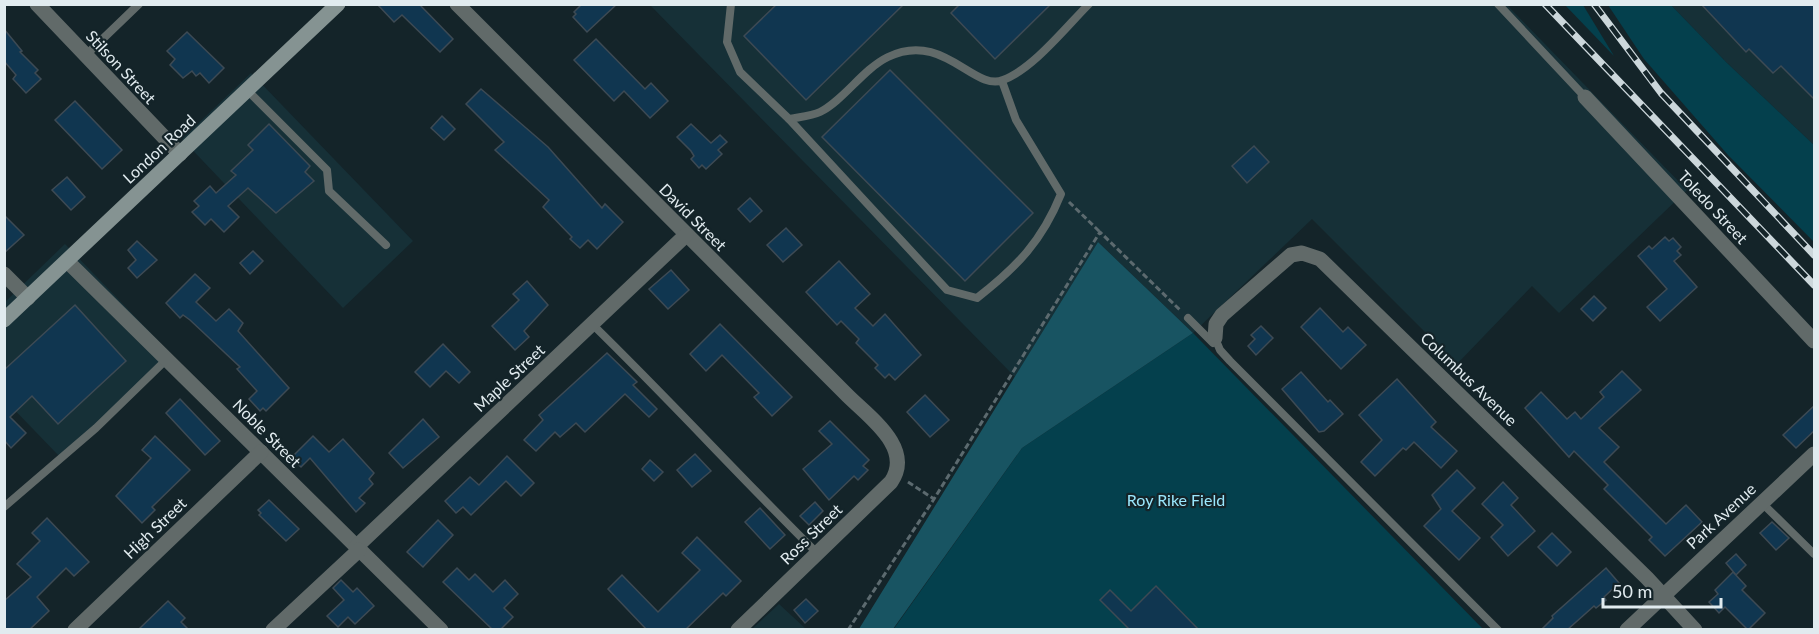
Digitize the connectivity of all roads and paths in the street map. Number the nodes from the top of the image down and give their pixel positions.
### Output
1 (37, 4) edge
2 (139, 4) edge
3 (456, 4) edge
4 (731, 4) edge
5 (1089, 4) edge
6 (1498, 4) edge
7 (329, 7) edge
8 (85, 56) junction
9 (1002, 81) junction
10 (247, 90) junction
11 (1585, 97) joint
12 (789, 119) junction
13 (180, 154) junction
14 (1061, 194) junction
15 (1100, 232) junction
16 (686, 235) junction
17 (386, 245) dead end
18 (67, 261) junction
19 (4, 274) edge
20 (28, 298) junction
21 (1188, 318) joint
22 (4, 320) edge
23 (592, 324) junction
24 (1815, 341) edge
25 (1218, 344) junction
26 (167, 359) junction
27 (261, 452) junction
28 (1815, 454) edge
29 (896, 474) junction
30 (934, 499) junction
31 (1762, 503) junction
32 (4, 507) edge
33 (358, 548) junction
34 (817, 554) junction
35 (1815, 554) edge
36 (1662, 596) junction
37 (75, 630) edge
38 (273, 630) edge
39 (441, 630) edge
40 (738, 630) edge
41 (848, 630) edge
42 (1498, 630) edge
43 (1627, 630) edge
44 (1695, 630) edge

1 - 8 street, Stilson Street
2 - 8 lane
3 - 16 street, David Street
4 - 12 lane
5 - 9 lane
6 - 11 lane
7 - 10 street, London Road
8 - 13 street, Stilson Street
9 - 12 lane
9 - 14 lane
10 - 13 street, London Road
10 - 17 lane
11 - 24 street, Toledo Street
12 - 14 lane
13 - 18 street, London Road
14 - 15 path
15 - 21 path
15 - 30 path
16 - 23 street, Maple Street
16 - 29 street, David Street
18 - 20 street, London Road
18 - 26 street, Noble Street
19 - 20 street
20 - 22 street, London Road
21 - 25 lane
23 - 33 street, Maple Street
23 - 34 lane
25 - 36 street, Columbus Avenue
25 - 42 lane
26 - 27 street, Noble Street
26 - 32 lane
27 - 33 street, Noble Street
27 - 37 street, High Street
28 - 31 street, Park Avenue
29 - 30 path
29 - 34 street, Ross Street
30 - 41 path
31 - 35 lane
31 - 36 street, Park Avenue
33 - 38 street, Maple Street
33 - 39 street, Noble Street
34 - 40 street, Ross Street
36 - 43 street, Park Avenue
36 - 44 street, Columbus Avenue

